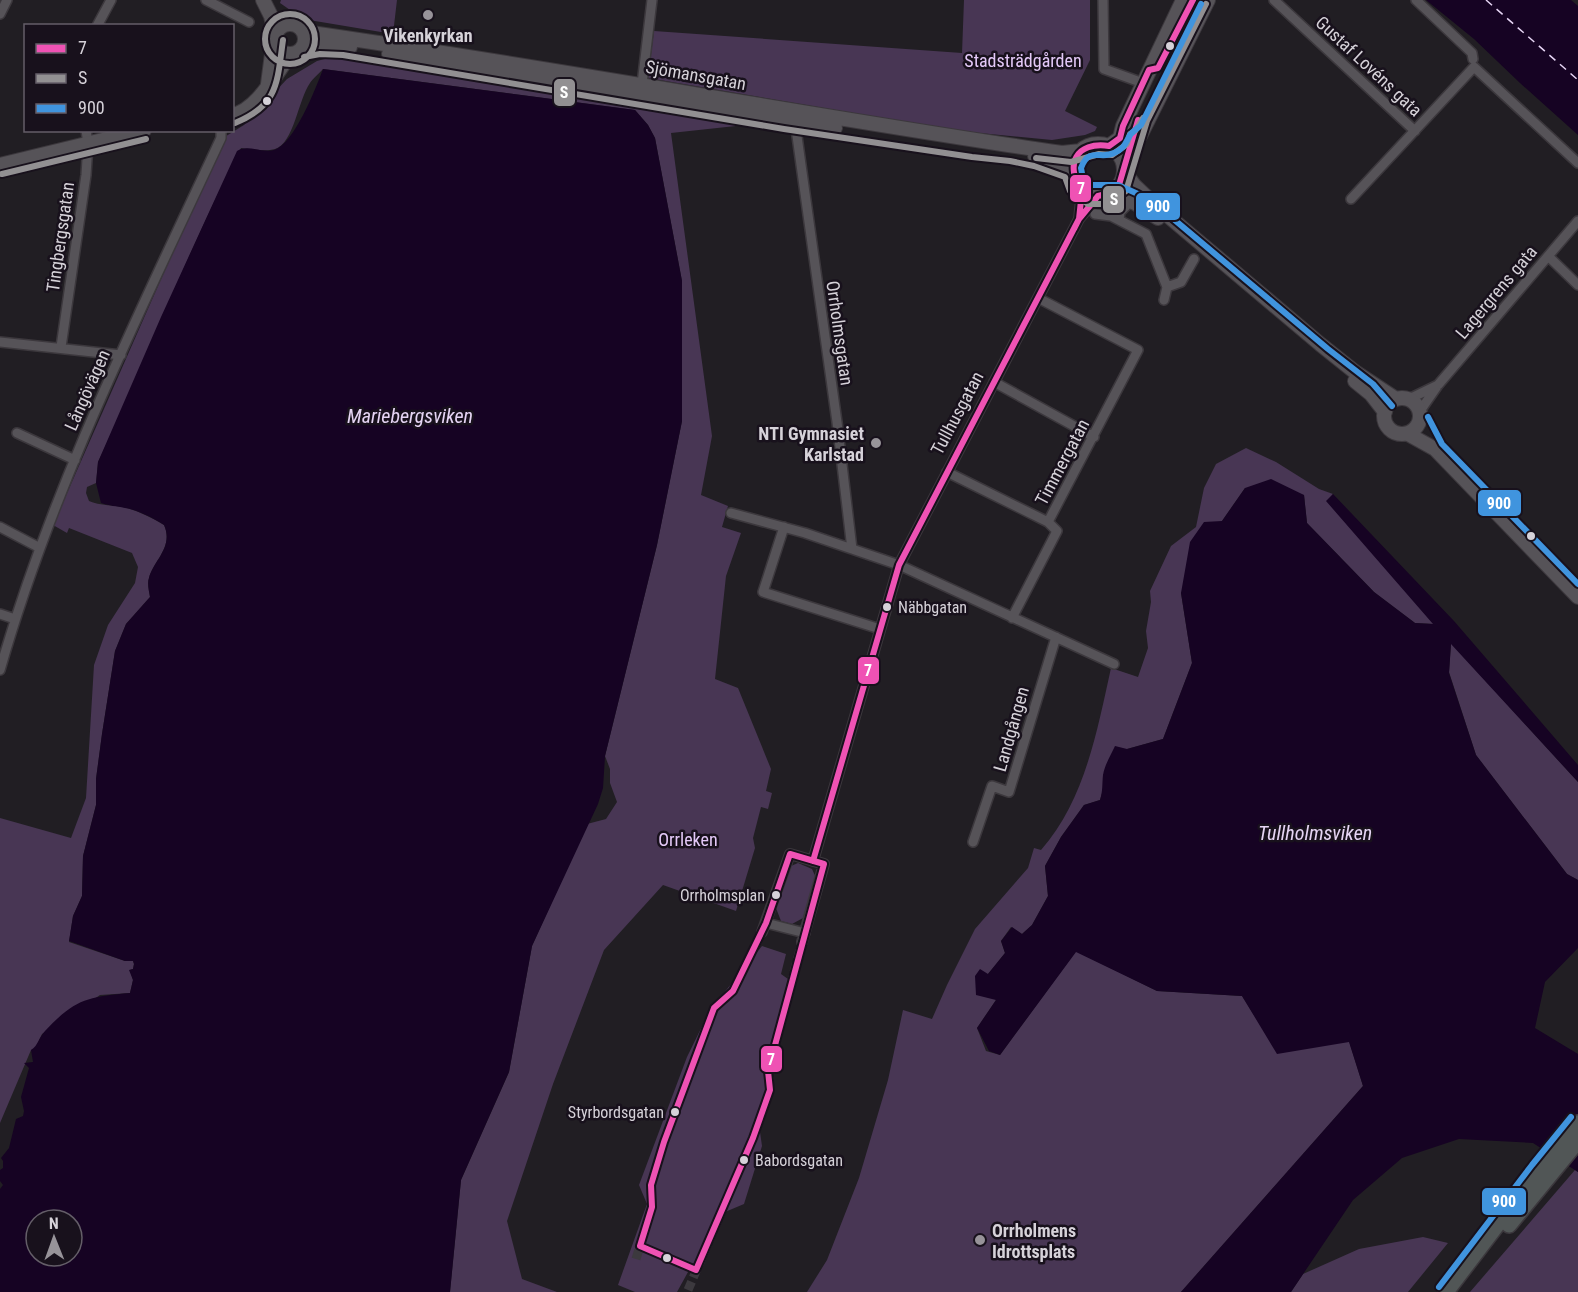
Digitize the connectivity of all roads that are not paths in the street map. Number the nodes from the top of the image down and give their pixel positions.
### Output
1 (7, 0) edge
2 (111, 0) edge
3 (206, 0) edge
4 (265, 0) edge
5 (652, 0) edge
6 (1103, 0) edge
7 (1183, 0) edge
8 (1208, 0) edge
9 (1274, 0) edge
10 (1416, 0) edge
11 (0, 14) edge
12 (249, 22) dead end
13 (98, 24) edge
14 (291, 24) junction
15 (304, 32) junction
16 (275, 36) junction
17 (296, 51) junction
18 (1473, 63) junction
19 (1143, 83) junction
20 (642, 84) junction
21 (267, 86) junction
22 (234, 114) edge
23 (797, 122) junction
24 (1123, 126) junction
25 (1414, 131) junction
26 (128, 132) edge
27 (221, 132) edge
28 (87, 137) edge
29 (1109, 147) junction
30 (1087, 148) junction
31 (1578, 163) edge
32 (0, 165) edge
33 (1123, 172) junction
34 (1073, 174) junction
35 (1082, 191) junction
36 (1104, 195) junction
37 (1351, 199) dead end
38 (1126, 206) dead end
39 (1095, 214) dead end
40 (1079, 219) junction
41 (1119, 220) junction
42 (1578, 221) edge
43 (1548, 256) junction
44 (1194, 259) dead end
45 (1578, 285) edge
46 (1167, 287) junction
47 (1038, 298) junction
48 (1164, 300) dead end
49 (0, 342) edge
50 (60, 347) junction
51 (121, 355) junction
52 (994, 382) junction
53 (1438, 385) junction
54 (1402, 399) junction
55 (1385, 412) junction
56 (1420, 416) junction
57 (17, 433) dead end
58 (1408, 434) junction
59 (1094, 437) junction
60 (1435, 448) junction
61 (75, 460) junction
62 (947, 472) junction
63 (731, 513) dead end
64 (1048, 522) junction
65 (0, 527) edge
66 (784, 527) junction
67 (40, 548) junction
68 (852, 549) junction
69 (899, 565) junction
70 (1578, 597) edge
71 (0, 614) edge
72 (1012, 618) junction
73 (15, 619) junction
74 (880, 629) junction
75 (1056, 637) junction
76 (1114, 664) dead end
77 (0, 670) edge
78 (973, 842) dead end
79 (813, 861) junction
80 (1578, 1123) edge
81 (1578, 1142) edge
82 (1544, 1174) junction
83 (1446, 1292) edge
84 (1454, 1292) edge

1 - 11 street
2 - 13 street
3 - 12 street
4 - 14 street
4 - 16 street
5 - 20 street
6 - 19 street
7 - 19 street
8 - 33 street
9 - 25 street, Gustaf Lovéns gata
10 - 18 street
14 - 15 street
14 - 16 street
15 - 17 street
15 - 20 street, Sjömansgatan
16 - 17 street
16 - 21 street
17 - 21 street
17 - 23 street, Sjömansgatan
18 - 25 street
18 - 31 street
19 - 24 street
20 - 30 street, Sjömansgatan
21 - 22 street
23 - 34 street, Sjömansgatan
23 - 68 street, Orrholmsgatan
24 - 29 street
24 - 30 street
25 - 37 street
26 - 28 street
27 - 51 street, Långövägen
28 - 32 street
28 - 50 street, Tingbergsgatan
29 - 30 street
29 - 33 street
30 - 34 street
33 - 36 street
33 - 54 street
34 - 35 street
35 - 36 street
35 - 40 street, Tullhusgatan
36 - 40 street, Tullhusgatan
36 - 55 street
38 - 41 street
39 - 41 street
40 - 47 street, Tullhusgatan
41 - 46 street
42 - 43 street, Lagergrens gata
43 - 45 street
43 - 53 street, Lagergrens gata
44 - 46 street
46 - 48 street
47 - 52 street, Tullhusgatan
47 - 59 street, Timmergatan
49 - 50 street
50 - 51 street
51 - 61 street, Långövägen
52 - 59 street
52 - 62 street, Tullhusgatan
53 - 54 street, Lagergrens gata
53 - 56 street, Lagergrens gata
54 - 55 street
54 - 56 street
55 - 58 street
56 - 58 street
56 - 60 street
57 - 61 street
58 - 60 street
59 - 64 street, Timmergatan
60 - 70 street
61 - 67 street, Långövägen
62 - 64 street
62 - 69 street, Tullhusgatan
63 - 66 street
64 - 72 street, Timmergatan
65 - 67 street
66 - 68 street
66 - 74 street
67 - 73 street, Långövägen
68 - 69 street
69 - 72 street
69 - 74 street, Tullhusgatan
71 - 73 street
72 - 75 street
73 - 77 street, Långövägen
74 - 79 street, Tullhusgatan
75 - 76 street
75 - 78 street, Landgången
79 - 79 street
80 - 82 main road
81 - 82 main road
82 - 83 main road
82 - 84 main road

